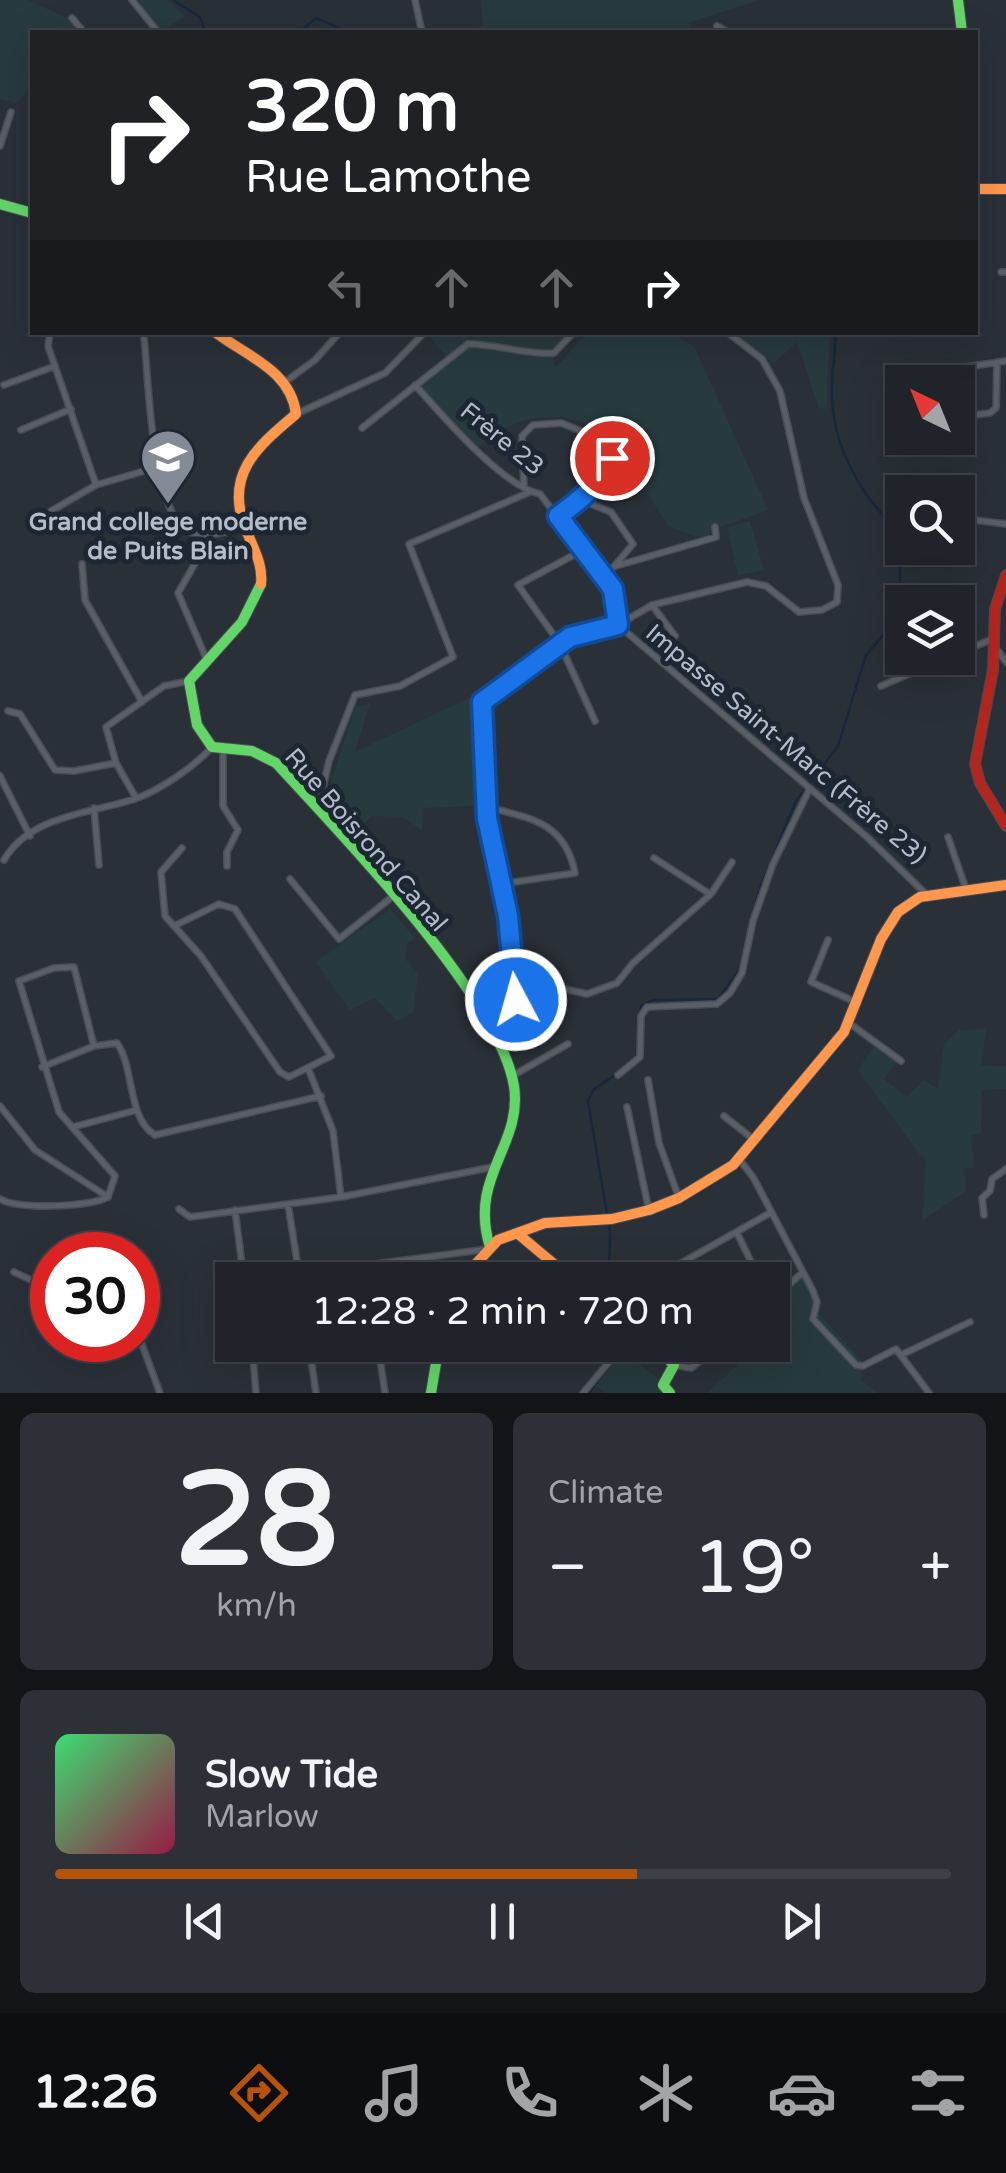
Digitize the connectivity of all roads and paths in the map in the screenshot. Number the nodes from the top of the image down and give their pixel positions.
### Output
1 (132, 0) edge
2 (415, 0) edge
3 (958, 0) edge
4 (72, 18) dead end
5 (717, 26) dead end
6 (421, 28) dead end
7 (84, 30) edge
8 (156, 30) edge
9 (724, 30) edge
10 (962, 30) edge
11 (12, 112) dead end
12 (0, 146) edge
13 (0, 204) edge
14 (30, 213) edge
15 (50, 335) edge
16 (219, 335) edge
17 (337, 335) edge
18 (422, 335) edge
19 (571, 335) edge
20 (732, 335) edge
21 (144, 338) dead end
22 (1006, 361) edge
23 (997, 362) junction
24 (975, 365) edge
25 (55, 366) junction
26 (285, 382) junction
27 (4, 385) dead end
28 (415, 386) junction
29 (71, 409) junction
30 (296, 414) junction
31 (975, 415) edge
32 (362, 428) dead end
33 (21, 430) dead end
34 (158, 467) junction
35 (96, 485) junction
36 (527, 489) junction
37 (581, 500) junction
38 (51, 511) dead end
39 (558, 516) junction
40 (975, 520) edge
41 (1006, 524) edge
42 (244, 526) junction
43 (715, 527) dead end
44 (206, 536) junction
45 (584, 550) junction
46 (82, 564) dead end
47 (616, 566) junction
48 (1006, 575) edge
49 (605, 578) junction
50 (1002, 596) edge
51 (652, 606) junction
52 (618, 625) junction
53 (675, 636) dead end
54 (993, 642) junction
55 (560, 644) junction
56 (975, 648) edge
57 (206, 658) junction
58 (1006, 662) edge
59 (907, 675) edge
60 (189, 681) junction
61 (881, 686) dead end
62 (142, 702) junction
63 (8, 711) dead end
64 (595, 721) dead end
65 (217, 748) junction
66 (116, 763) junction
67 (0, 776) edge
68 (809, 790) junction
69 (136, 798) junction
70 (487, 807) junction
71 (94, 808) junction
72 (318, 809) junction
73 (1006, 826) edge
74 (30, 836) junction
75 (948, 837) dead end
76 (182, 848) dead end
77 (654, 858) dead end
78 (4, 860) dead end
79 (732, 862) dead end
80 (99, 865) dead end
81 (227, 866) dead end
82 (290, 879) dead end
83 (500, 884) junction
84 (1006, 886) edge
85 (966, 889) junction
86 (711, 894) junction
87 (927, 895) junction
88 (392, 898) junction
89 (174, 926) junction
90 (828, 940) dead end
91 (516, 1000) junction
92 (858, 1002) junction
93 (849, 1023) junction
94 (568, 1044) dead end
95 (94, 1046) junction
96 (507, 1046) junction
97 (901, 1061) dead end
98 (42, 1066) junction
99 (308, 1068) junction
100 (618, 1075) dead end
101 (512, 1076) junction
102 (648, 1080) dead end
103 (321, 1096) junction
104 (0, 1106) edge
105 (626, 1107) dead end
106 (138, 1110) junction
107 (724, 1116) dead end
108 (72, 1127) junction
109 (754, 1140) junction
110 (739, 1159) junction
111 (496, 1166) junction
112 (1006, 1169) edge
113 (341, 1197) junction
114 (108, 1198) junction
115 (679, 1198) junction
116 (0, 1199) edge
117 (288, 1204) junction
118 (179, 1209) dead end
119 (235, 1210) junction
120 (649, 1210) junction
121 (772, 1212) junction
122 (984, 1215) dead end
123 (736, 1232) junction
124 (516, 1233) junction
125 (489, 1248) junction
126 (242, 1262) edge
127 (298, 1262) edge
128 (394, 1262) edge
129 (477, 1262) edge
130 (551, 1262) edge
131 (683, 1262) edge
132 (750, 1262) edge
133 (14, 1272) dead end
134 (803, 1272) junction
135 (30, 1280) edge
136 (790, 1284) edge
137 (970, 1322) dead end
138 (901, 1355) junction
139 (148, 1362) edge
140 (254, 1362) edge
141 (311, 1362) edge
142 (380, 1362) edge
143 (437, 1362) edge
144 (609, 1362) edge
145 (671, 1362) edge
146 (699, 1362) edge
147 (674, 1365) junction
148 (160, 1393) edge
149 (256, 1393) edge
150 (316, 1393) edge
151 (384, 1393) edge
152 (432, 1393) edge
153 (583, 1393) edge
154 (670, 1393) edge
155 (929, 1393) edge

1 - 8 street
2 - 6 street
3 - 10 street
4 - 7 street
5 - 9 street
11 - 12 street
13 - 14 street
15 - 25 street
16 - 26 street
17 - 26 street
18 - 30 street
19 - 28 street
20 - 51 street
21 - 34 street
22 - 23 street
23 - 24 street
23 - 31 street
25 - 27 street
25 - 29 street
26 - 30 street
28 - 32 street
28 - 36 street, Frère 23
29 - 33 street
29 - 35 street
30 - 42 street
34 - 35 street
34 - 44 street
35 - 38 street
36 - 37 street
36 - 39 street, Frère 23
36 - 72 street
37 - 39 street
37 - 47 street
39 - 45 street, Frère 23
40 - 41 street
42 - 44 street
42 - 57 street
43 - 47 street
44 - 57 street
45 - 49 street, Frère 23
45 - 55 street
46 - 62 street
47 - 49 street
48 - 50 street
49 - 52 street, Frère 23
50 - 54 street
51 - 52 street
51 - 53 street
52 - 55 street
52 - 68 street, Impasse Saint-Marc (Frère 23)
54 - 56 street
54 - 58 street
54 - 73 street
55 - 64 street
55 - 70 street
57 - 60 street
59 - 61 street
60 - 62 street
60 - 65 street
62 - 66 street
63 - 66 street
65 - 69 street
65 - 72 street, Rue Boisrond Canal
65 - 81 street
66 - 69 street
67 - 74 street
68 - 87 street, Impasse Saint-Marc (Frère 23)
68 - 100 street
69 - 71 street
70 - 83 street
70 - 83 street
71 - 74 street
71 - 80 street
72 - 88 street, Rue Boisrond Canal
74 - 78 street
75 - 85 street
76 - 89 street
77 - 86 street
79 - 86 street
82 - 88 street
83 - 91 street
84 - 85 street
85 - 87 street
86 - 91 street
87 - 92 street
88 - 96 street, Rue Boisrond Canal
89 - 99 street
89 - 99 street
90 - 92 street
91 - 96 street
92 - 93 street
93 - 97 street
93 - 109 street
94 - 101 street
95 - 98 street
95 - 98 street
95 - 106 street
96 - 101 street, Rue Boisrond Canal
98 - 108 street
99 - 103 street
101 - 111 street, Rue Boisrond Canal
102 - 115 street
103 - 106 street
103 - 113 street
104 - 114 street
105 - 120 street
106 - 108 street
107 - 109 street
108 - 114 street
109 - 110 street
110 - 115 street
110 - 121 street
111 - 113 street
111 - 125 street, Rue Boisrond Canal
112 - 122 street
113 - 117 street
114 - 116 street
115 - 120 street
117 - 119 street
117 - 127 street
118 - 119 street
119 - 126 street
120 - 124 street
121 - 123 street
121 - 134 street
123 - 131 street
123 - 132 street
124 - 125 street
124 - 130 street
125 - 128 street
125 - 129 street
133 - 135 street
134 - 136 street
134 - 138 street
137 - 138 street
138 - 155 street
139 - 148 street
140 - 149 street
141 - 150 street
142 - 151 street
143 - 152 street
144 - 153 street
145 - 147 street
146 - 147 street
147 - 154 street

